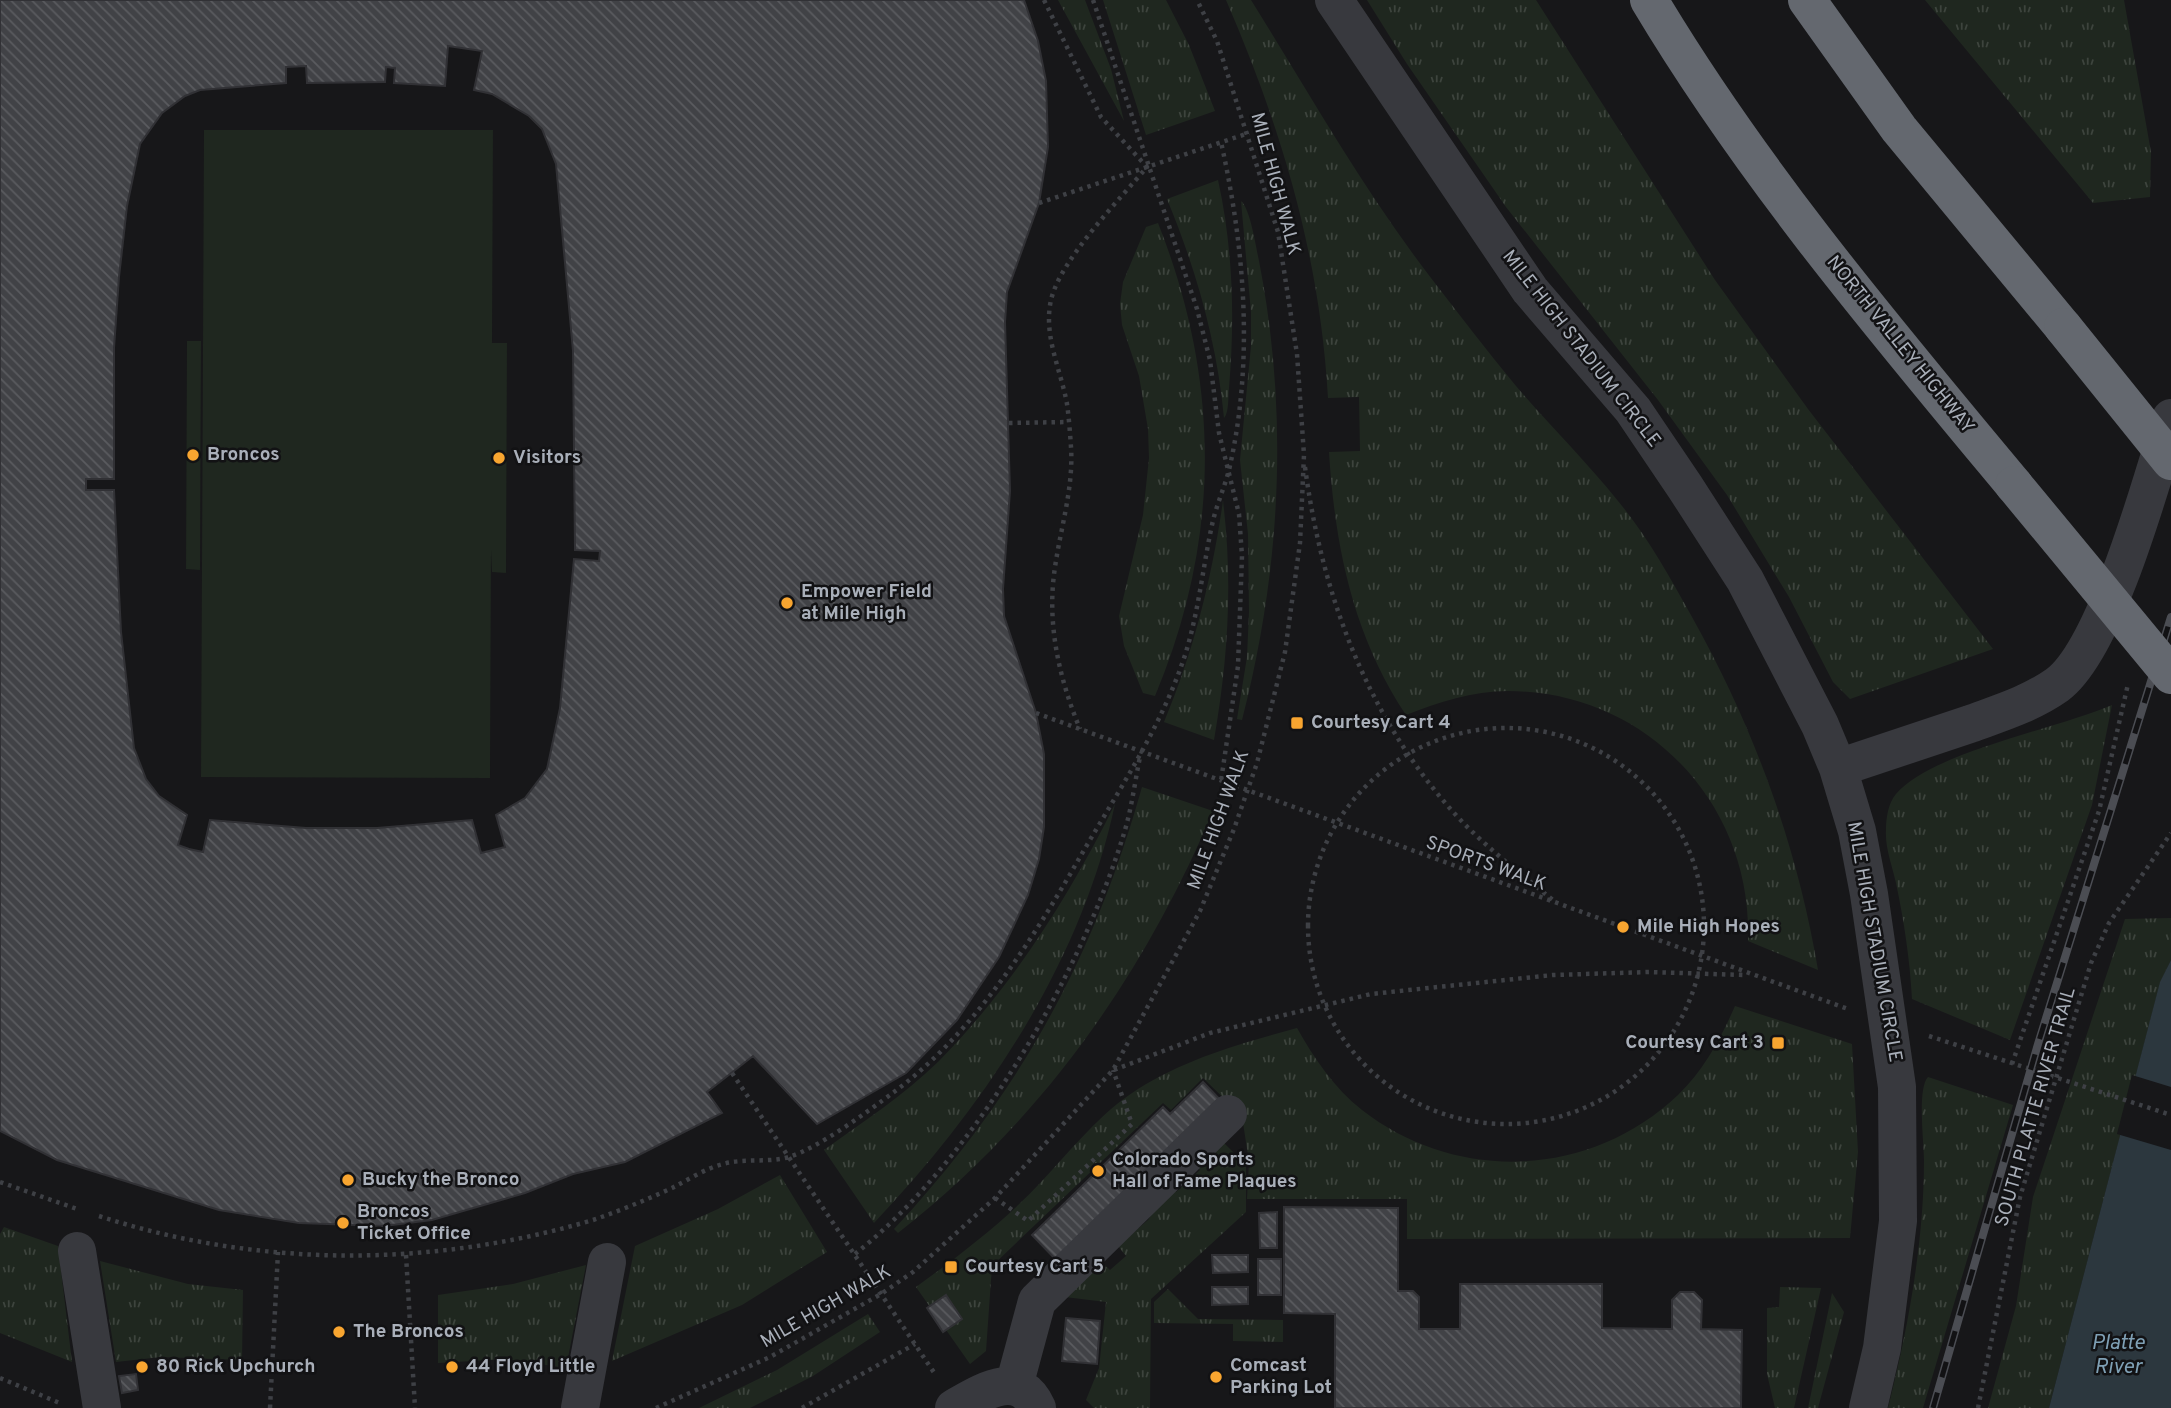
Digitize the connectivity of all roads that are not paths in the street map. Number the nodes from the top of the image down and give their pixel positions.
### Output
1 (1334, 0) edge
2 (1628, 0) edge
3 (1649, 0) edge
4 (1807, 0) edge
5 (1730, 124) junction
6 (2171, 418) edge
7 (2171, 461) edge
8 (2171, 675) edge
9 (1838, 768) junction
10 (1228, 1114) dead end
11 (77, 1251) dead end
12 (607, 1262) dead end
13 (1025, 1397) edge
14 (86, 1407) edge
15 (956, 1407) edge
16 (580, 1408) edge
17 (1868, 1408) edge

1 - 9 street, MILE HIGH STADIUM CIRCLE
2 - 5 highway
3 - 5 highway, NORTH VALLEY HIGHWAY
4 - 7 highway, bridge
5 - 8 highway, NORTH VALLEY HIGHWAY, bridge
6 - 9 street
9 - 17 street, MILE HIGH STADIUM CIRCLE
10 - 13 street
11 - 14 street
12 - 16 street
13 - 15 street

